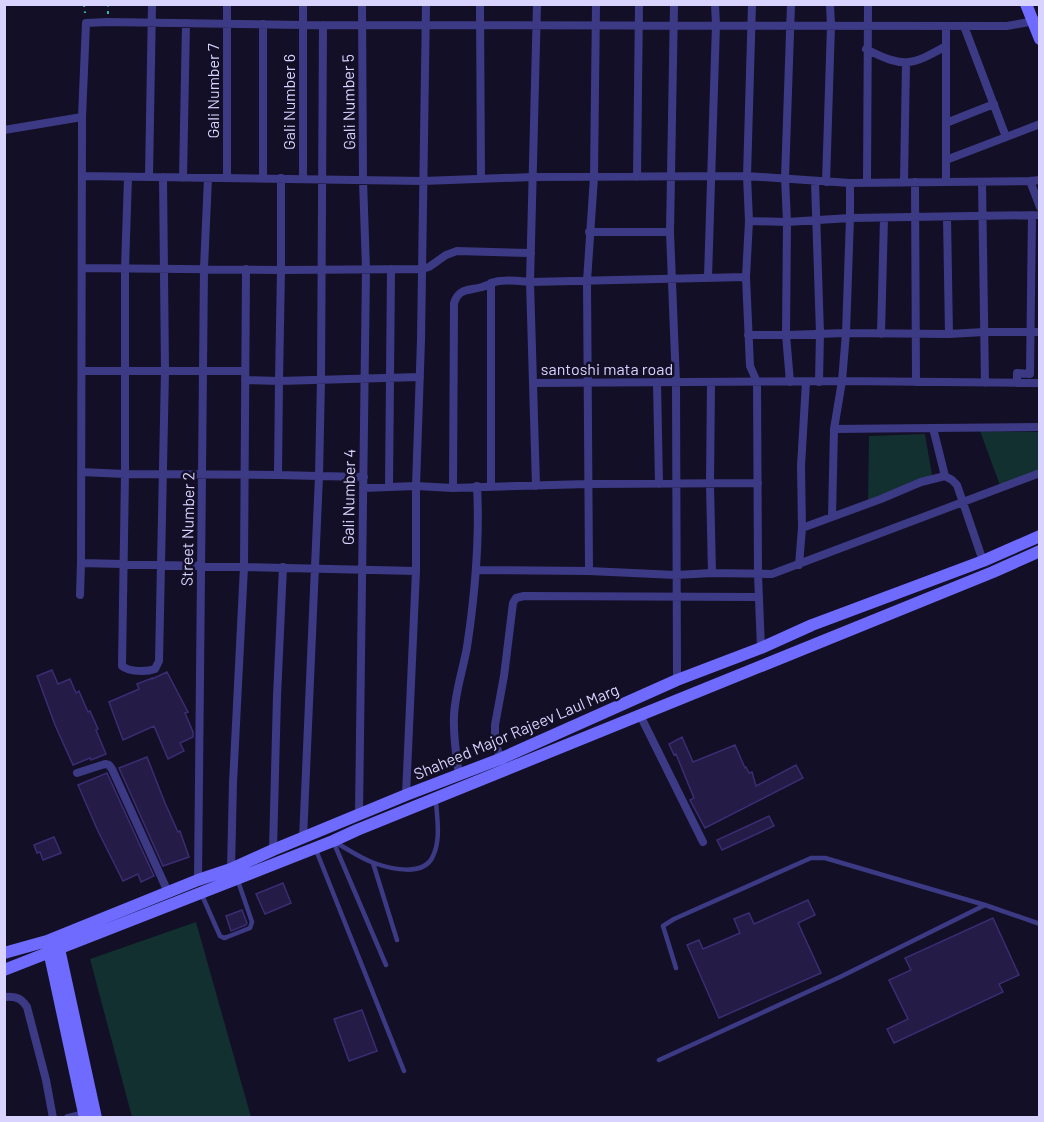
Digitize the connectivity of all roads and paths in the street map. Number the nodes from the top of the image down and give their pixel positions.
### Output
1 (152, 4) edge
2 (227, 4) edge
3 (303, 4) edge
4 (362, 4) edge
5 (426, 4) edge
6 (480, 4) edge
7 (537, 4) edge
8 (596, 4) edge
9 (639, 4) edge
10 (674, 4) edge
11 (715, 4) edge
12 (752, 4) edge
13 (791, 4) edge
14 (830, 4) edge
15 (868, 4) edge
16 (1026, 4) edge
17 (1036, 21) edge
18 (152, 23) junction
19 (186, 23) junction
20 (227, 23) junction
21 (263, 24) junction
22 (362, 24) junction
23 (426, 24) junction
24 (303, 25) junction
25 (323, 25) junction
26 (479, 25) junction
27 (537, 25) junction
28 (596, 25) junction
29 (639, 25) junction
30 (674, 25) junction
31 (716, 25) junction
32 (752, 26) junction
33 (791, 26) junction
34 (831, 26) junction
35 (867, 26) junction
36 (946, 26) junction
37 (964, 26) junction
38 (1040, 39) edge
39 (946, 46) junction
40 (866, 50) junction
41 (906, 63) junction
42 (993, 104) junction
43 (82, 117) junction
44 (946, 123) junction
45 (1040, 124) edge
46 (4, 130) edge
47 (1006, 137) junction
48 (946, 160) junction
49 (82, 176) junction
50 (747, 176) junction
51 (128, 177) junction
52 (149, 177) junction
53 (164, 177) junction
54 (532, 177) junction
55 (594, 177) junction
56 (637, 177) junction
57 (670, 177) junction
58 (711, 177) junction
59 (183, 178) junction
60 (208, 178) junction
61 (226, 178) junction
62 (263, 178) junction
63 (281, 178) junction
64 (785, 178) junction
65 (303, 179) junction
66 (481, 179) junction
67 (322, 180) junction
68 (363, 180) junction
69 (423, 181) junction
70 (1035, 181) edge
71 (815, 182) junction
72 (826, 182) junction
73 (904, 182) junction
74 (915, 182) junction
75 (946, 182) junction
76 (982, 182) junction
77 (850, 183) junction
78 (867, 183) junction
79 (1040, 207) edge
80 (1036, 215) edge
81 (982, 216) junction
82 (947, 217) junction
83 (850, 218) junction
84 (884, 218) junction
85 (916, 218) junction
86 (816, 220) junction
87 (748, 221) junction
88 (787, 222) junction
89 (589, 232) junction
90 (670, 232) junction
91 (531, 253) junction
92 (82, 268) junction
93 (204, 268) junction
94 (125, 269) junction
95 (165, 269) junction
96 (246, 269) junction
97 (366, 269) junction
98 (391, 269) junction
99 (422, 269) junction
100 (281, 270) junction
101 (322, 270) junction
102 (708, 277) junction
103 (746, 277) junction
104 (671, 279) junction
105 (587, 280) junction
106 (530, 282) junction
107 (491, 283) junction
108 (984, 332) junction
109 (1035, 332) edge
110 (820, 333) junction
111 (846, 333) junction
112 (916, 333) junction
113 (881, 334) junction
114 (949, 334) junction
115 (748, 335) junction
116 (786, 335) junction
117 (82, 371) junction
118 (125, 371) junction
119 (165, 371) junction
120 (204, 371) junction
121 (245, 375) junction
122 (365, 378) junction
123 (390, 378) junction
124 (420, 378) junction
125 (321, 379) junction
126 (279, 381) junction
127 (842, 381) junction
128 (589, 382) junction
129 (657, 382) junction
130 (676, 382) junction
131 (711, 382) junction
132 (758, 382) junction
133 (790, 382) junction
134 (806, 382) junction
135 (819, 382) junction
136 (916, 382) junction
137 (985, 382) junction
138 (533, 383) junction
139 (1017, 383) junction
140 (1040, 383) edge
141 (933, 428) junction
142 (1040, 428) edge
143 (834, 429) junction
144 (81, 472) junction
145 (1040, 472) edge
146 (125, 474) junction
147 (162, 474) junction
148 (203, 474) junction
149 (244, 475) junction
150 (278, 475) junction
151 (319, 476) junction
152 (945, 476) junction
153 (363, 477) junction
154 (758, 483) junction
155 (588, 484) junction
156 (659, 484) junction
157 (677, 484) junction
158 (710, 484) junction
159 (416, 486) junction
160 (477, 486) junction
161 (491, 486) junction
162 (536, 486) junction
163 (389, 487) junction
164 (363, 488) junction
165 (453, 488) junction
166 (962, 501) junction
167 (832, 517) junction
168 (802, 528) junction
169 (1040, 536) edge
170 (1040, 551) edge
171 (983, 561) junction
172 (81, 563) junction
173 (123, 564) junction
174 (161, 565) junction
175 (202, 565) junction
176 (799, 565) junction
177 (244, 567) junction
178 (283, 567) junction
179 (316, 568) junction
180 (362, 570) junction
181 (476, 570) junction
182 (416, 571) junction
183 (589, 571) junction
184 (712, 573) junction
185 (676, 575) junction
186 (758, 575) junction
187 (80, 595) dead end
188 (676, 597) junction
189 (759, 597) junction
190 (761, 648) junction
191 (677, 680) junction
192 (640, 715) junction
193 (500, 759) junction
194 (77, 773) dead end
195 (459, 775) junction
196 (406, 795) junction
197 (435, 798) junction
198 (359, 815) junction
199 (303, 838) junction
200 (333, 841) junction
201 (703, 842) dead end
202 (315, 847) junction
203 (273, 850) junction
204 (373, 863) junction
205 (234, 873) junction
206 (198, 880) junction
207 (168, 892) junction
208 (201, 893) junction
209 (985, 905) junction
210 (1040, 924) edge
211 (397, 940) dead end
212 (53, 945) junction
213 (4, 953) edge
214 (386, 965) dead end
215 (676, 968) dead end
216 (4, 970) edge
217 (4, 997) edge
218 (659, 1060) dead end
219 (404, 1071) dead end
220 (89, 1116) edge
221 (53, 1118) edge
222 (68, 1118) edge

1 - 18 street
2 - 20 street, Gali Number 7
3 - 24 street, Gali Number 6
4 - 22 street, Gali Number 5
5 - 23 street
6 - 26 street
7 - 27 street, santoshi mata road
8 - 28 street
9 - 29 street
10 - 30 street
11 - 31 street
12 - 32 street
13 - 33 street
14 - 34 street
15 - 35 street
16 - 17 street
17 - 37 street
17 - 38 street
18 - 19 street
18 - 43 street
18 - 52 street
19 - 20 street
19 - 59 street
20 - 21 street
20 - 61 street, Gali Number 7
21 - 24 street
21 - 62 street
22 - 23 street
22 - 25 street
22 - 68 street, Gali Number 5
23 - 26 street
23 - 69 street
24 - 25 street
24 - 65 street, Gali Number 6
25 - 67 street
26 - 27 street
26 - 66 street
27 - 28 street
27 - 54 street, santoshi mata road
28 - 29 street
28 - 55 street
29 - 30 street
29 - 56 street
30 - 31 street
30 - 57 street
31 - 32 street
31 - 58 street
32 - 33 street
32 - 50 street
33 - 34 street
33 - 64 street
34 - 35 street
34 - 72 street
35 - 36 street
35 - 40 street
36 - 37 street
36 - 39 street
37 - 42 street
39 - 41 street
39 - 44 street
40 - 41 street
40 - 78 street
41 - 73 street
42 - 44 street
42 - 47 street
43 - 46 street
43 - 49 street
44 - 48 street
45 - 47 street
47 - 48 street
48 - 75 street
49 - 51 street
49 - 92 street
50 - 58 street
50 - 64 street
50 - 87 street
51 - 52 street
51 - 94 street
52 - 53 street
53 - 59 street
53 - 95 street
54 - 55 street
54 - 66 street
54 - 91 street, santoshi mata road
55 - 56 street
55 - 89 street
56 - 57 street
57 - 58 street
57 - 90 street
58 - 102 street
59 - 60 street
60 - 61 street
60 - 93 street, Street Number 2
61 - 62 street
62 - 63 street
63 - 65 street
63 - 100 street
64 - 71 street
64 - 88 street
65 - 67 street
66 - 69 street
67 - 68 street
67 - 101 street
68 - 69 street
68 - 97 street, Gali Number 4
69 - 99 street
70 - 76 street
70 - 79 street
71 - 72 street
71 - 86 street
72 - 77 street
73 - 74 street
73 - 78 street
74 - 75 street
74 - 85 street
75 - 76 street
76 - 81 street
77 - 78 street
77 - 83 street
80 - 81 street
80 - 109 street
81 - 82 street
81 - 108 street
82 - 85 street
82 - 114 street
83 - 84 street
83 - 86 street
83 - 111 street
84 - 85 street
84 - 113 street
85 - 112 street
86 - 88 street
86 - 110 street
87 - 88 street
87 - 103 street
88 - 116 street
89 - 90 street
89 - 105 street
90 - 104 street
91 - 99 street
91 - 106 street, santoshi mata road
92 - 94 street
92 - 117 street
93 - 95 street
93 - 96 street
93 - 120 street, Street Number 2
94 - 95 street
94 - 118 street
95 - 119 street
96 - 100 street
96 - 121 street
97 - 98 street
97 - 101 street
97 - 122 street, Gali Number 4
98 - 99 street
98 - 123 street
99 - 124 street
100 - 101 street
100 - 126 street
101 - 125 street
102 - 103 street
102 - 104 street
103 - 115 street
104 - 105 street
104 - 130 street
105 - 106 street
105 - 128 street
106 - 107 street
106 - 138 street, santoshi mata road
107 - 161 street
107 - 165 street
108 - 109 street
108 - 114 street
108 - 137 street
109 - 139 street
110 - 111 street
110 - 116 street
110 - 135 street
111 - 113 street
111 - 127 street
112 - 113 street
112 - 114 street
112 - 136 street
115 - 116 street
115 - 132 street
116 - 133 street
117 - 118 street
117 - 144 street
118 - 119 street
118 - 146 street
119 - 120 street
119 - 147 street
120 - 121 street
120 - 148 street, Street Number 2
121 - 126 street
121 - 149 street
122 - 123 street
122 - 125 street
122 - 153 street, Gali Number 4
123 - 124 street
123 - 163 street
124 - 159 street
125 - 126 street
125 - 151 street
126 - 150 street
127 - 135 street, santoshi mata road
127 - 136 street, santoshi mata road
127 - 143 street
128 - 129 street, santoshi mata road
128 - 138 street, santoshi mata road
128 - 155 street
129 - 130 street, santoshi mata road
129 - 156 street
130 - 131 street, santoshi mata road
130 - 157 street
131 - 132 street, santoshi mata road
131 - 158 street
132 - 133 street, santoshi mata road
132 - 154 street
133 - 134 street, santoshi mata road
134 - 135 street, santoshi mata road
134 - 168 street
136 - 137 street, santoshi mata road
137 - 139 street, santoshi mata road
138 - 162 street
139 - 140 street, santoshi mata road
141 - 142 street
141 - 143 street
141 - 152 street
143 - 167 street
144 - 146 street
144 - 172 street
145 - 166 street
146 - 147 street
146 - 173 street
147 - 148 street
147 - 174 street
148 - 149 street
148 - 175 street, Street Number 2
149 - 150 street
149 - 177 street
150 - 151 street
151 - 153 street
151 - 179 street
152 - 166 street
152 - 167 street
153 - 164 street, Gali Number 4
154 - 158 street
154 - 186 street
155 - 156 street
155 - 162 street
155 - 183 street
156 - 157 street
157 - 158 street
157 - 185 street
158 - 184 street
159 - 163 street
159 - 165 street
159 - 182 street
160 - 161 street
160 - 165 street
160 - 181 street
161 - 162 street
163 - 164 street
164 - 180 street, Gali Number 4
166 - 171 street
166 - 176 street
167 - 168 street
168 - 176 street
169 - 171 street, Shaheed Major Rajeev Laul Marg
170 - 192 street, Shaheed Major Rajeev Laul Marg
171 - 190 street, Shaheed Major Rajeev Laul Marg
172 - 173 street
172 - 187 street
173 - 174 street
173 - 174 street
174 - 175 street
175 - 177 street
175 - 206 street, Street Number 2
176 - 186 street
177 - 178 street
177 - 205 street
178 - 179 street
178 - 203 street
179 - 180 street
179 - 199 street
180 - 182 street
180 - 198 street, Gali Number 4
181 - 183 street
181 - 195 street
182 - 196 street
183 - 185 street
184 - 185 street
184 - 186 street
185 - 188 street
186 - 189 street
188 - 189 street
188 - 191 street
188 - 193 street
189 - 190 street
190 - 191 street, Shaheed Major Rajeev Laul Marg
191 - 193 street, Shaheed Major Rajeev Laul Marg
192 - 197 street, Shaheed Major Rajeev Laul Marg
192 - 201 street
193 - 195 street, Shaheed Major Rajeev Laul Marg
194 - 207 street
195 - 196 street, Shaheed Major Rajeev Laul Marg
196 - 198 street, Shaheed Major Rajeev Laul Marg
197 - 200 street, Shaheed Major Rajeev Laul Marg
197 - 204 lane
198 - 199 street, Shaheed Major Rajeev Laul Marg
199 - 203 street, Shaheed Major Rajeev Laul Marg
200 - 202 street, Shaheed Major Rajeev Laul Marg
200 - 204 lane
200 - 214 lane
202 - 205 street, Shaheed Major Rajeev Laul Marg
202 - 219 lane
203 - 205 street, Shaheed Major Rajeev Laul Marg
204 - 211 lane
205 - 206 street, Shaheed Major Rajeev Laul Marg
205 - 208 street, Shaheed Major Rajeev Laul Marg
205 - 208 lane
206 - 207 street, Shaheed Major Rajeev Laul Marg
207 - 212 street, Shaheed Major Rajeev Laul Marg
208 - 212 street, Shaheed Major Rajeev Laul Marg
209 - 210 lane
209 - 215 lane
209 - 218 lane
212 - 213 street, Shaheed Major Rajeev Laul Marg
212 - 216 street, Shaheed Major Rajeev Laul Marg
212 - 220 street
217 - 221 street
220 - 222 street

